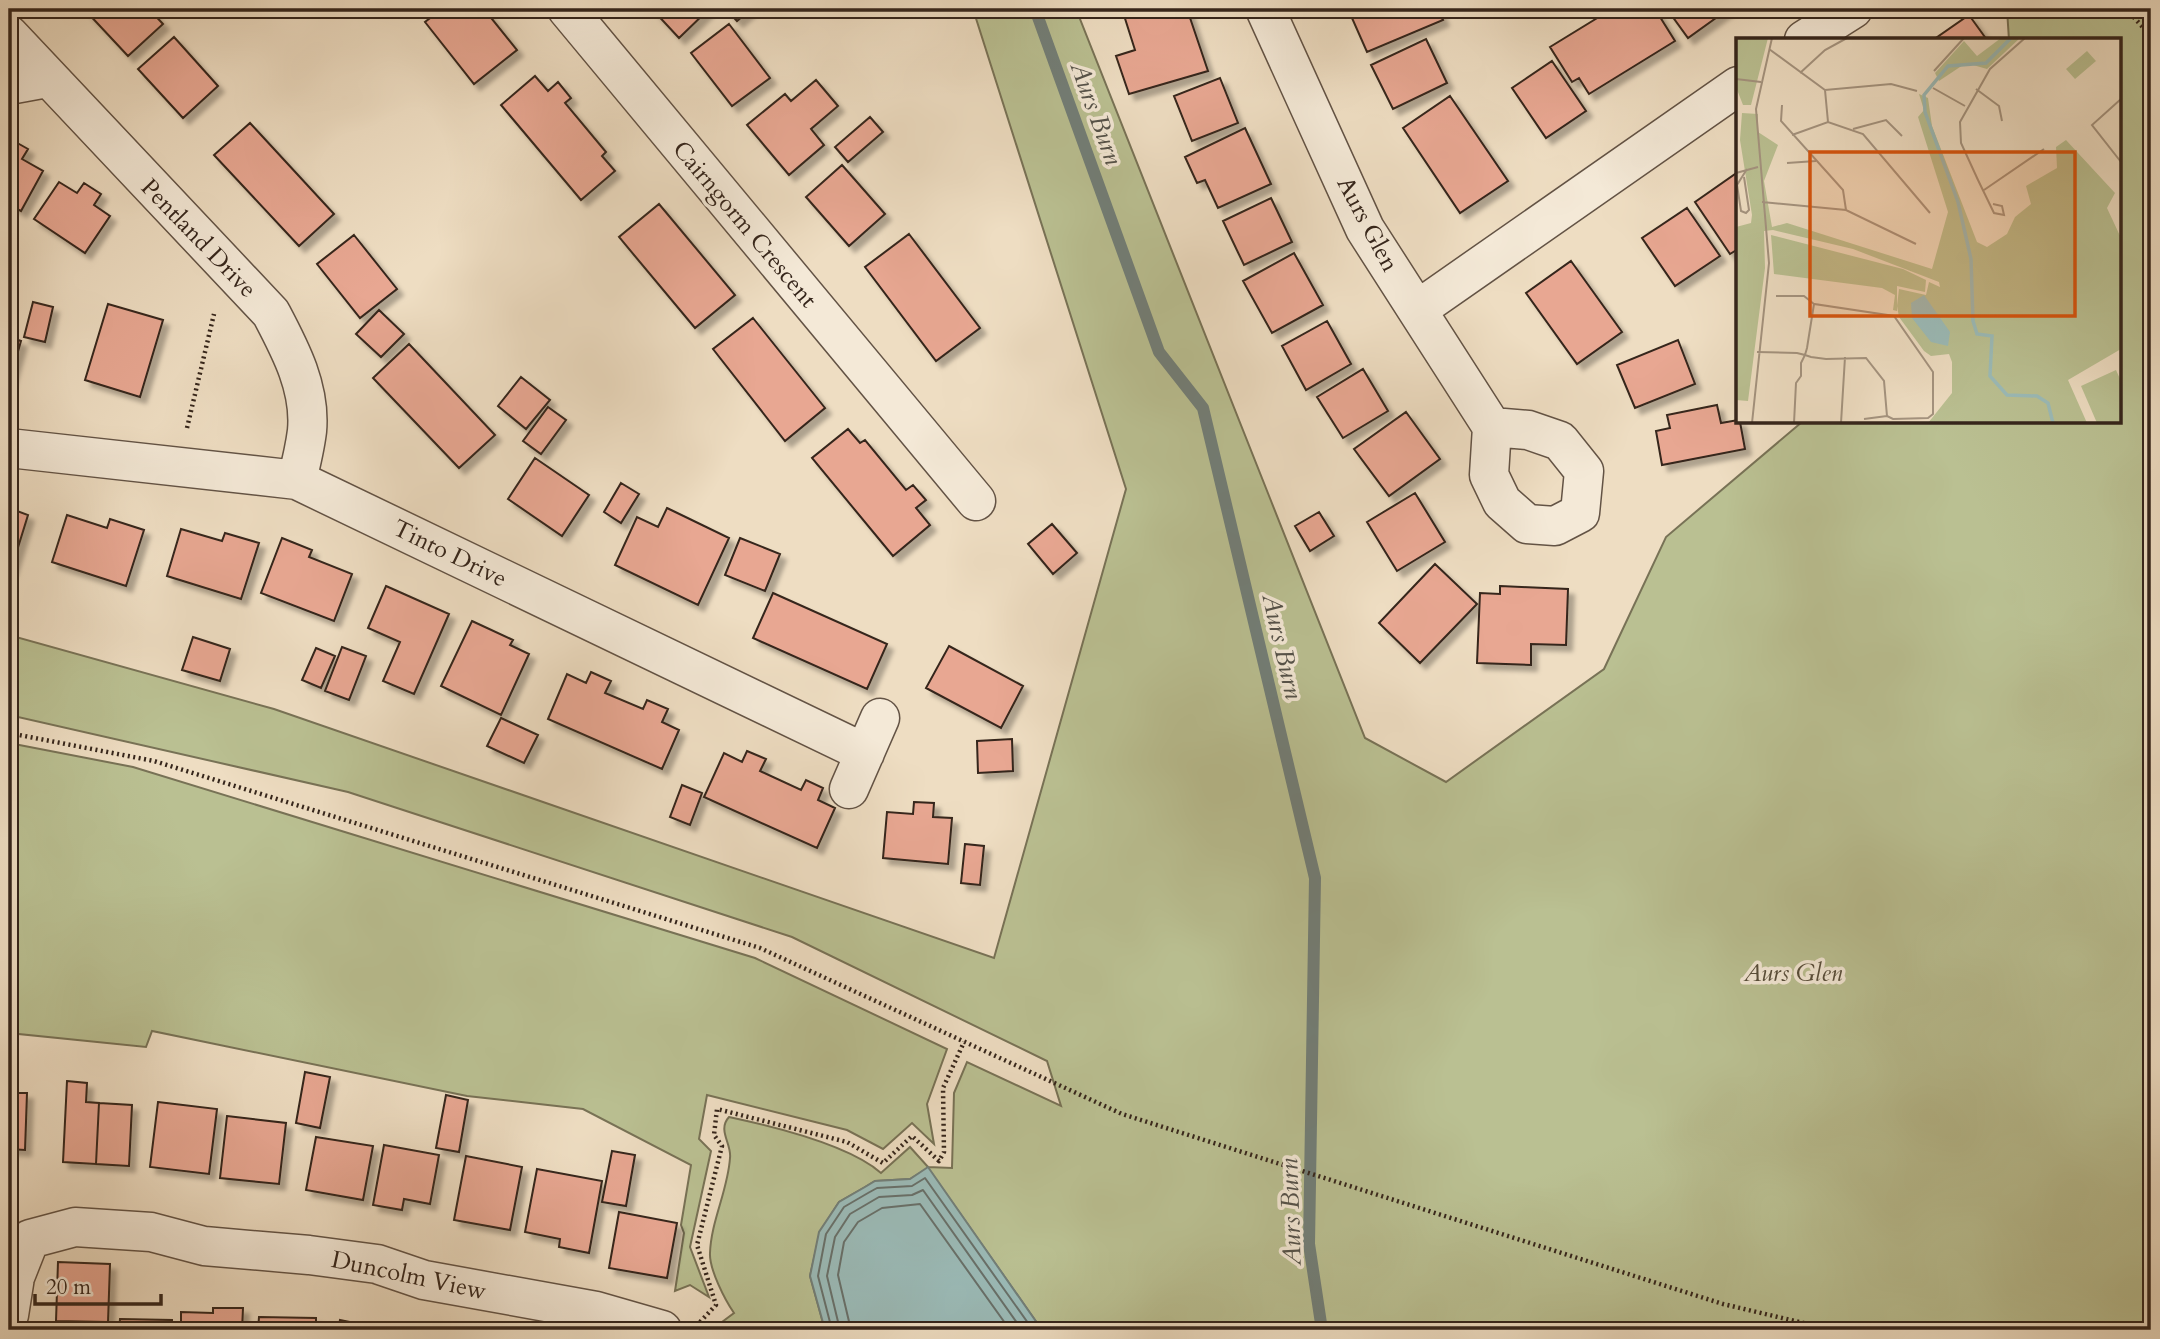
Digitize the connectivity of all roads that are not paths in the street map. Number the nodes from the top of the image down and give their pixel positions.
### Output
1 (567, 9) edge
2 (1265, 9) edge
3 (1839, 12) edge
4 (9, 35) edge
5 (1806, 38) edge
6 (47, 78) junction
7 (9, 85) edge
8 (1736, 87) edge
9 (1417, 310) junction
10 (1493, 427) dead end
11 (9, 448) edge
12 (298, 480) junction
13 (976, 501) dead end
14 (880, 718) dead end
15 (865, 753) junction
16 (849, 789) dead end
17 (19, 1227) edge
18 (9, 1315) edge
19 (662, 1330) edge

1 - 13 street, Cairngorm Crescent
2 - 9 street, Aurs Glen
3 - 5 street
4 - 6 street, Pentland Drive
6 - 7 street
6 - 12 street, Pentland Drive
8 - 9 street
9 - 10 street, Aurs Glen
11 - 12 street, Tinto Drive
12 - 15 street, Tinto Drive
14 - 15 street
15 - 16 street
17 - 18 street, Duncolm View
17 - 19 street, Duncolm View

